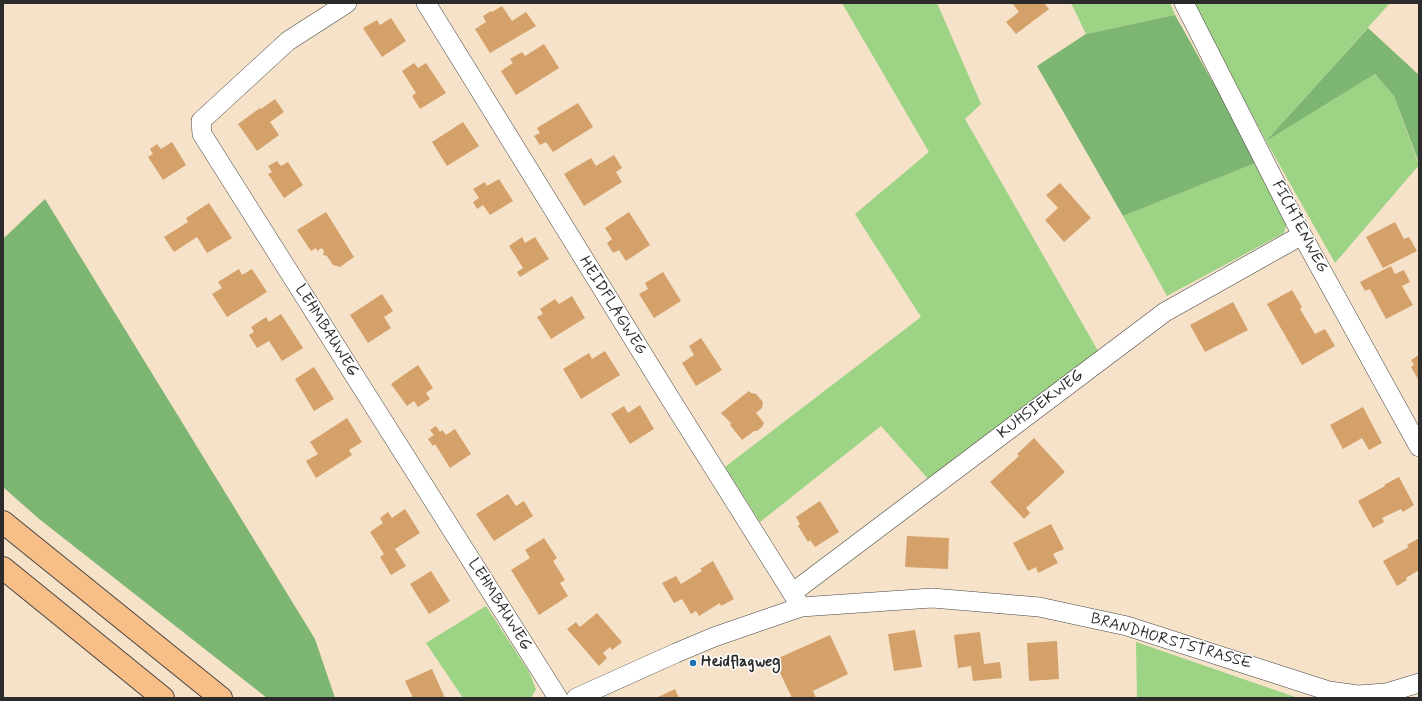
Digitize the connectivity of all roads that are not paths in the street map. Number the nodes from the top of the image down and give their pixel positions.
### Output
1 (347, 3) edge
2 (426, 3) edge
3 (1184, 3) edge
4 (1302, 235) junction
5 (1419, 448) edge
6 (3, 522) edge
7 (3, 568) edge
8 (797, 600) junction
9 (1419, 684) edge
10 (163, 698) edge
11 (221, 698) edge
12 (558, 698) edge
13 (576, 698) edge

1 - 12 street, LEHMBAUWEG
2 - 8 street, HEIDFLAGWEG
3 - 4 street, FICHTENWEG
4 - 5 street, FICHTENWEG
4 - 8 street, KUHSIEKWEG
6 - 11 highway
7 - 10 highway
8 - 9 street, BRANDHORSTSTRASSE
8 - 13 street, BRANDHORSTSTRASSE

